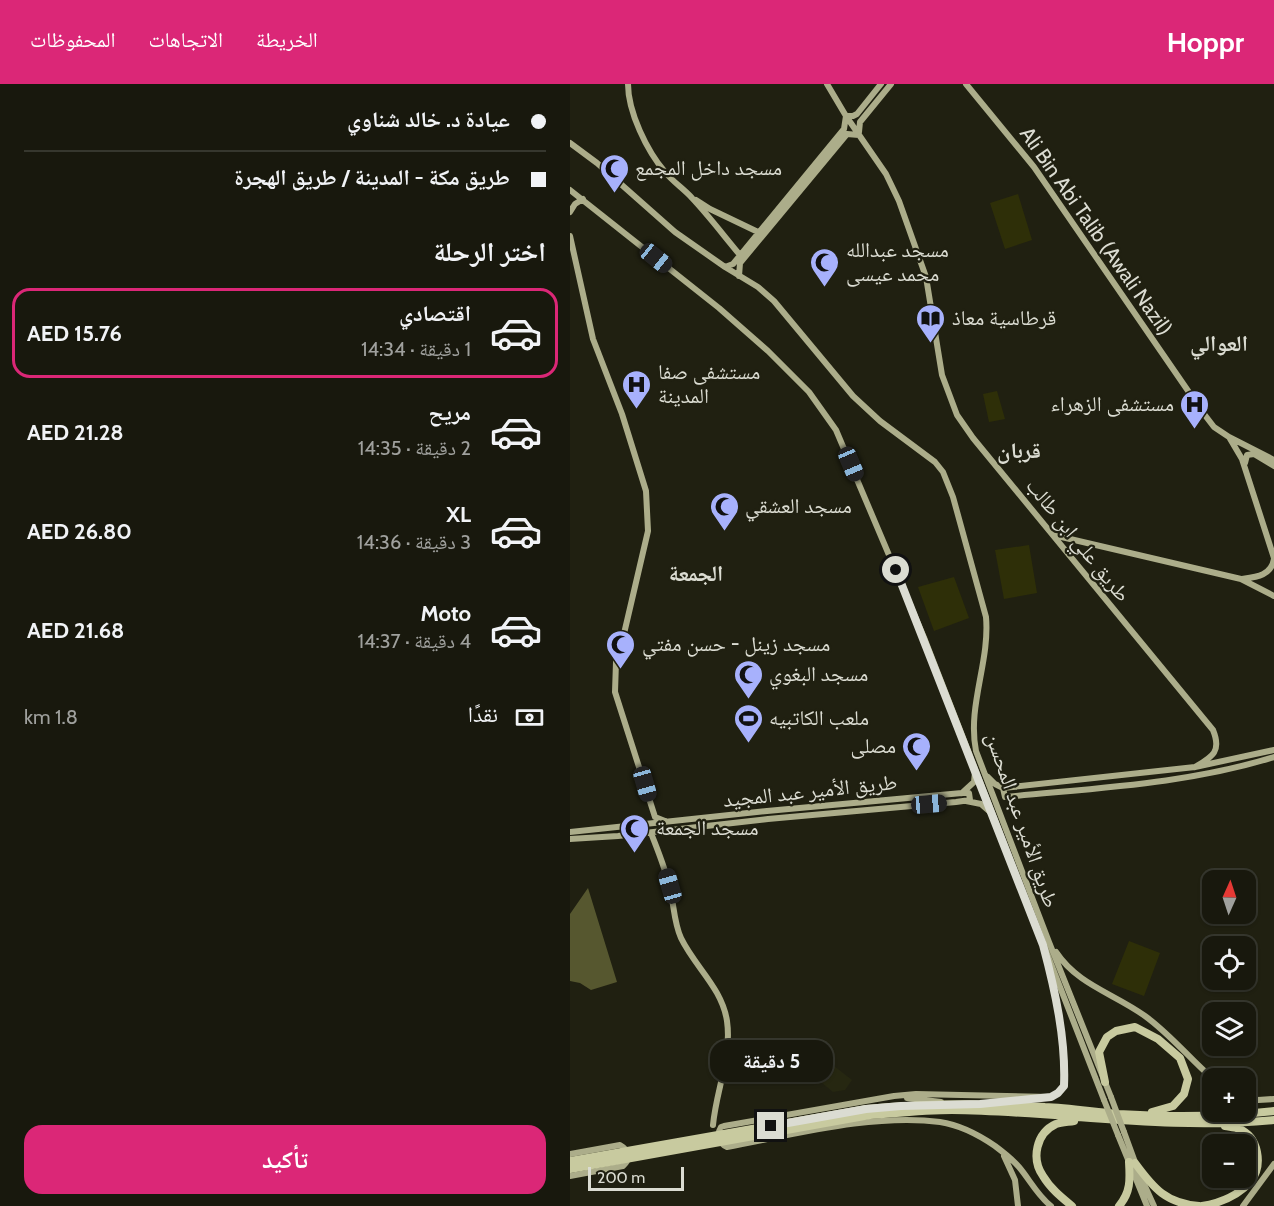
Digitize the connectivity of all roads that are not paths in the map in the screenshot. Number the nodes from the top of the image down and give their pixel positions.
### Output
1 (628, 84) edge
2 (827, 84) edge
3 (881, 84) edge
4 (891, 84) edge
5 (966, 84) edge
6 (846, 116) junction
7 (860, 135) junction
8 (570, 143) edge
9 (570, 190) edge
10 (691, 196) junction
11 (583, 199) junction
12 (570, 212) edge
13 (758, 232) junction
14 (570, 236) edge
15 (740, 255) junction
16 (725, 267) junction
17 (739, 276) junction
18 (1229, 438) junction
19 (1274, 460) edge
20 (1274, 466) edge
21 (1245, 467) junction
22 (1053, 535) junction
23 (1274, 559) edge
24 (1241, 579) junction
25 (1274, 596) edge
26 (1274, 750) edge
27 (1274, 757) edge
28 (1195, 767) junction
29 (975, 769) junction
30 (985, 773) junction
31 (1003, 788) junction
32 (962, 793) junction
33 (1005, 797) junction
34 (963, 801) junction
35 (650, 802) junction
36 (767, 811) junction
37 (1000, 813) junction
38 (993, 816) junction
39 (768, 819) junction
40 (668, 822) junction
41 (642, 825) junction
42 (570, 832) edge
43 (651, 833) junction
44 (570, 839) edge
45 (1046, 943) junction
46 (1202, 1068) edge
47 (1105, 1082) junction
48 (894, 1096) junction
49 (1037, 1097) junction
50 (1107, 1099) junction
51 (1274, 1099) edge
52 (1256, 1100) edge
53 (954, 1104) junction
54 (980, 1104) junction
55 (1274, 1111) edge
56 (1141, 1115) junction
57 (1094, 1119) junction
58 (1274, 1120) edge
59 (1212, 1124) junction
60 (713, 1125) dead end
61 (1002, 1153) junction
62 (570, 1154) edge
63 (570, 1161) edge
64 (1132, 1163) junction
65 (1274, 1164) edge
66 (570, 1169) edge
67 (570, 1176) edge
68 (1025, 1176) junction
69 (1015, 1182) junction
70 (1018, 1206) edge
71 (1051, 1206) edge
72 (1072, 1206) edge
73 (1119, 1206) edge
74 (1147, 1206) edge
75 (1154, 1206) edge
76 (1200, 1206) edge
77 (1244, 1206) edge

1 - 10 main road
2 - 6 main road, طريق علي ابن طالب
3 - 6 main road
4 - 7 main road
5 - 18 main road, Ali Bin Abi Talib (Awali Nazil)
6 - 7 main road, طريق علي ابن طالب
6 - 13 main road
7 - 17 main road
7 - 22 main road, طريق علي ابن طالب
8 - 16 main road, طريق الأمير عبد المحسن
9 - 11 main road, طريق الأمير عبد المحسن
10 - 13 main road
10 - 15 main road
11 - 12 main road
11 - 29 main road, طريق الأمير عبد المحسن
13 - 15 main road
14 - 35 main road
15 - 16 main road
16 - 17 main road, طريق الأمير عبد المحسن
17 - 30 main road, طريق الأمير عبد المحسن
18 - 19 main road
18 - 21 main road, Ali Bin Abi Talib (Awali Nazil)
20 - 21 main road
21 - 23 main road, Ali Bin Abi Talib (Awali Nazil)
22 - 24 main road
22 - 28 main road, طريق علي ابن طالب
23 - 24 main road
24 - 25 main road
26 - 28 main road
27 - 33 main road
28 - 31 main road
29 - 32 main road
29 - 38 main road, طريق الأمير عبد المحسن
30 - 31 main road
30 - 37 main road, طريق الأمير عبد المحسن
31 - 33 main road
32 - 34 main road
32 - 36 main road, طريق الأمير عبد المجيد
33 - 37 main road
34 - 38 main road
34 - 39 main road, طريق الأمير عبد المجيد
35 - 40 main road
35 - 41 main road
36 - 39 main road
36 - 40 main road, طريق الأمير عبد المجيد
37 - 45 main road, طريق الأمير عبد المحسن
38 - 45 main road, طريق الأمير عبد المحسن
39 - 43 main road, طريق الأمير عبد المجيد
40 - 41 main road, طريق الأمير عبد المجيد
41 - 42 main road, طريق الأمير عبد المجيد
43 - 44 main road, طريق الأمير عبد المجيد
43 - 60 main road
45 - 46 main road
45 - 47 main road, طريق الأمير عبد المحسن
45 - 49 main road
45 - 50 main road, طريق الأمير عبد المحسن
47 - 50 main road, طريق الأمير عبد المحسن
47 - 56 highway
48 - 49 main road
48 - 53 main road
48 - 61 main road
49 - 54 main road
50 - 64 main road, bridge
51 - 52 main road
53 - 54 highway
53 - 63 highway
54 - 56 highway
55 - 56 highway
57 - 59 highway
57 - 66 highway
57 - 72 highway
58 - 59 highway
59 - 76 highway
61 - 68 main road
61 - 69 main road
62 - 67 main road
64 - 73 highway
64 - 74 main road
64 - 75 main road
64 - 76 highway
65 - 77 main road
68 - 69 main road
68 - 71 main road
69 - 70 main road

